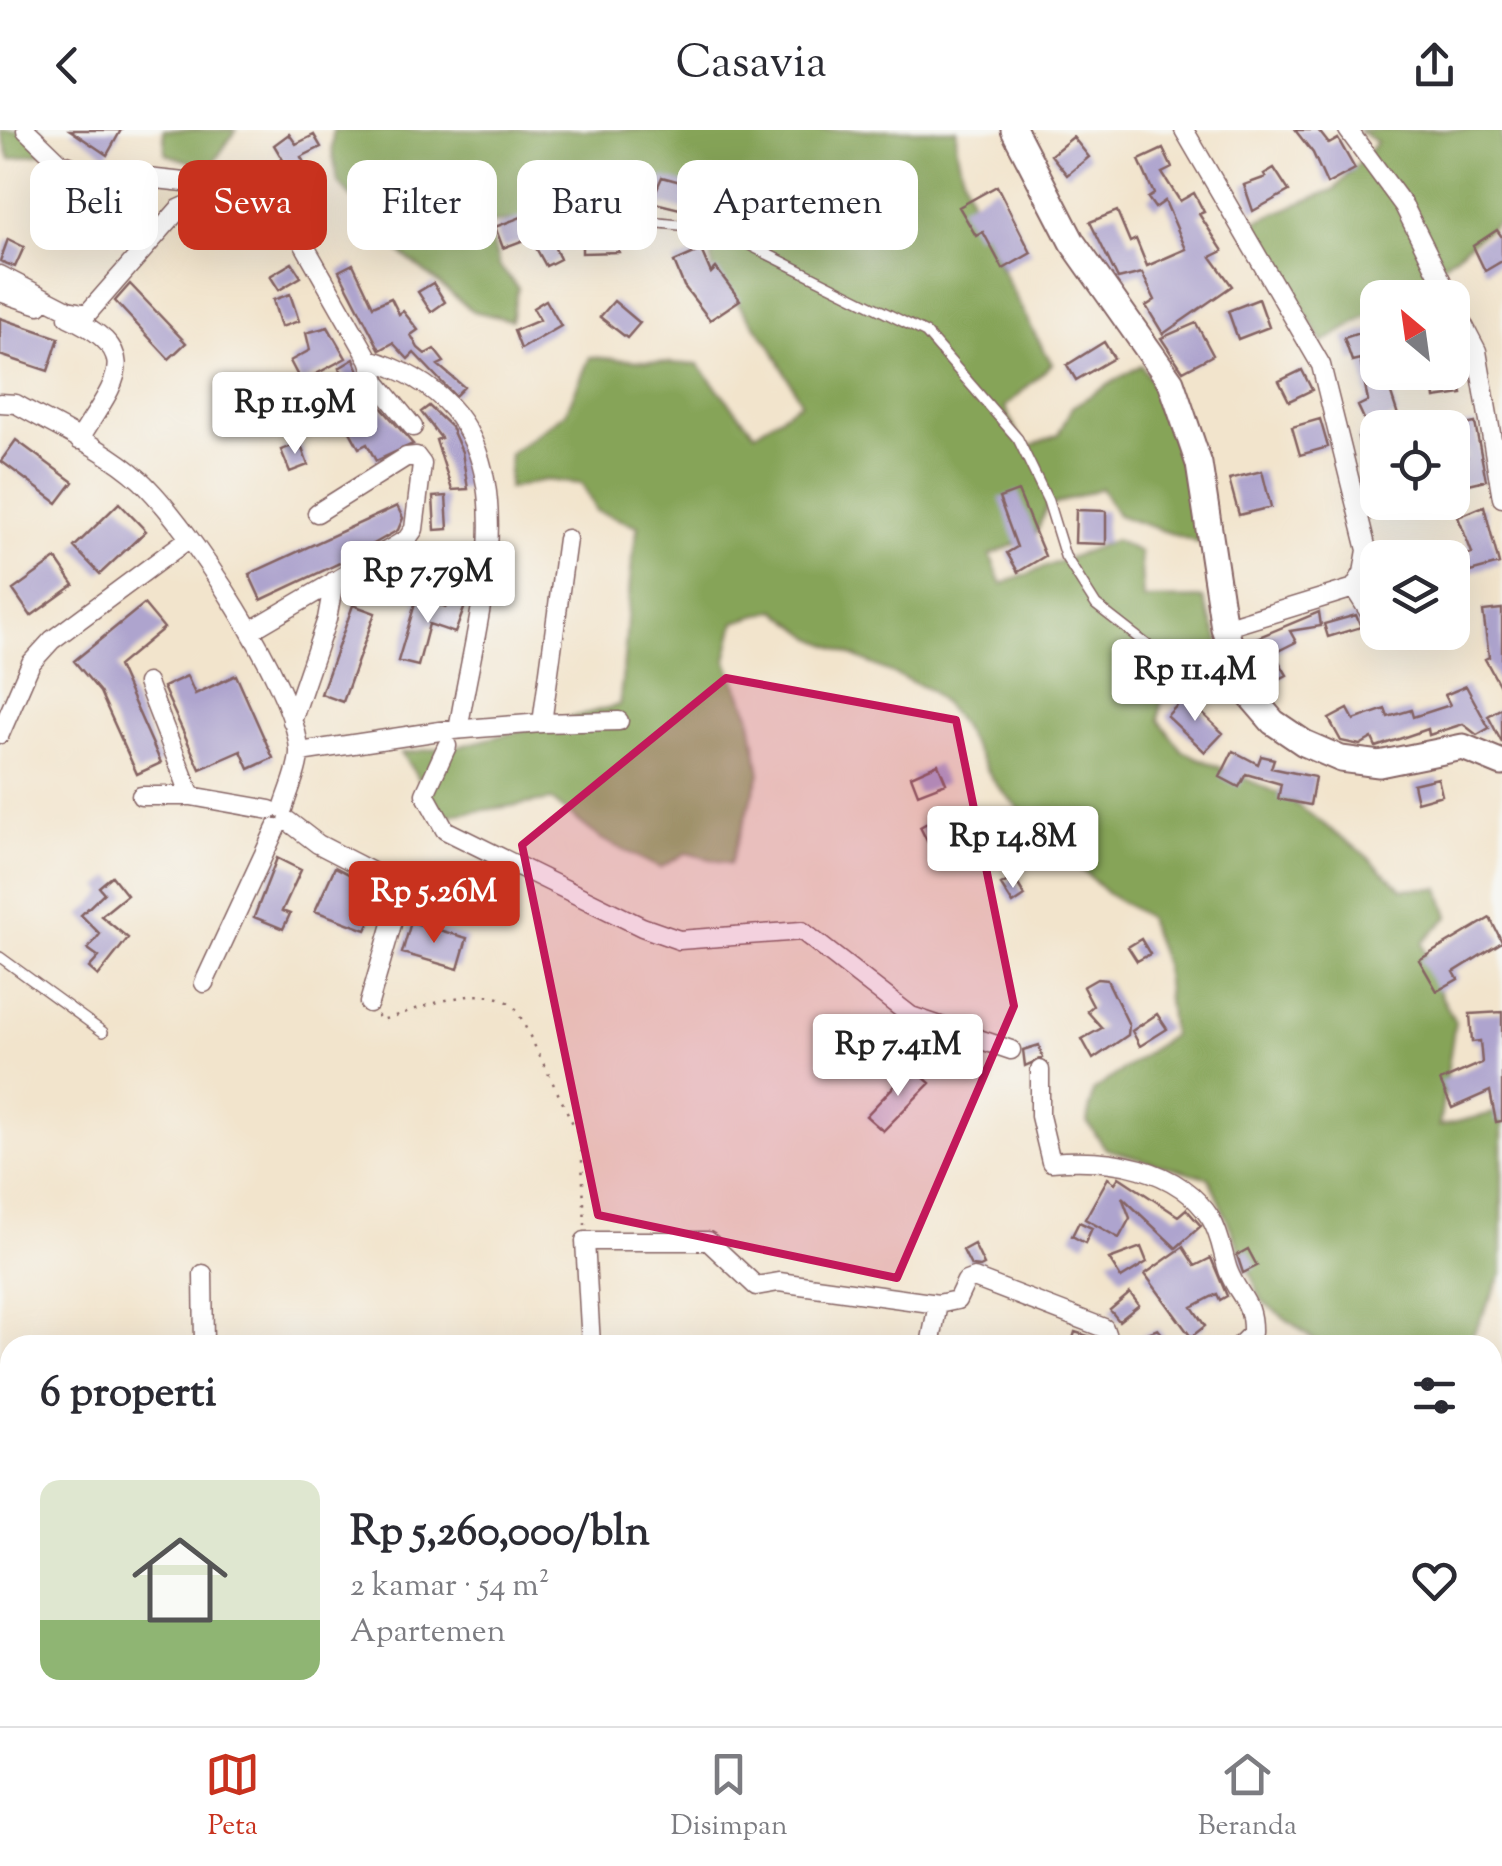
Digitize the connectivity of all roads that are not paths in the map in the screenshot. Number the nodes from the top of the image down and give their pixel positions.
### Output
1 (26, 130) edge
2 (1014, 130) edge
3 (1184, 130) edge
4 (1348, 130) edge
5 (178, 180) edge
6 (178, 212) edge
7 (657, 223) edge
8 (308, 250) edge
9 (0, 275) edge
10 (1441, 280) edge
11 (0, 292) edge
12 (1470, 339) edge
13 (369, 359) junction
14 (0, 404) edge
15 (413, 427) dead end
16 (79, 440) junction
17 (1502, 498) edge
18 (316, 513) dead end
19 (567, 539) dead end
20 (187, 540) junction
21 (334, 581) junction
22 (1354, 588) junction
23 (1360, 598) edge
24 (1224, 628) junction
25 (250, 631) junction
26 (147, 682) dead end
27 (1260, 707) junction
28 (620, 720) dead end
29 (292, 721) junction
30 (542, 723) junction
31 (450, 733) junction
32 (0, 734) edge
33 (300, 752) junction
34 (1502, 763) edge
35 (142, 796) dead end
36 (191, 796) junction
37 (279, 817) junction
38 (0, 958) edge
39 (204, 984) dead end
40 (369, 1003) road end
41 (103, 1032) dead end
42 (1011, 1050) dead end
43 (1040, 1070) dead end
44 (203, 1274) dead end
45 (938, 1304) junction
46 (204, 1335) edge
47 (591, 1335) edge
48 (932, 1335) edge
49 (1106, 1335) edge
50 (1250, 1335) edge

1 - 5 street
2 - 24 main road
3 - 22 street
4 - 10 street
6 - 9 street
7 - 27 lane
8 - 13 street
11 - 16 street
12 - 17 street
13 - 15 street
13 - 31 street
14 - 16 street
16 - 20 street
18 - 21 street
19 - 30 street
20 - 25 street
20 - 32 street
21 - 25 street
21 - 29 street
22 - 23 street
22 - 24 street
24 - 27 main road
25 - 29 street
26 - 36 street
27 - 34 main road
28 - 30 street
29 - 33 street
30 - 31 street
31 - 33 street
31 - 42 street
33 - 37 street
35 - 36 street
36 - 37 street
37 - 39 street
37 - 40 street
38 - 41 lane
43 - 50 street
44 - 46 street
45 - 47 street
45 - 48 street
45 - 49 street

